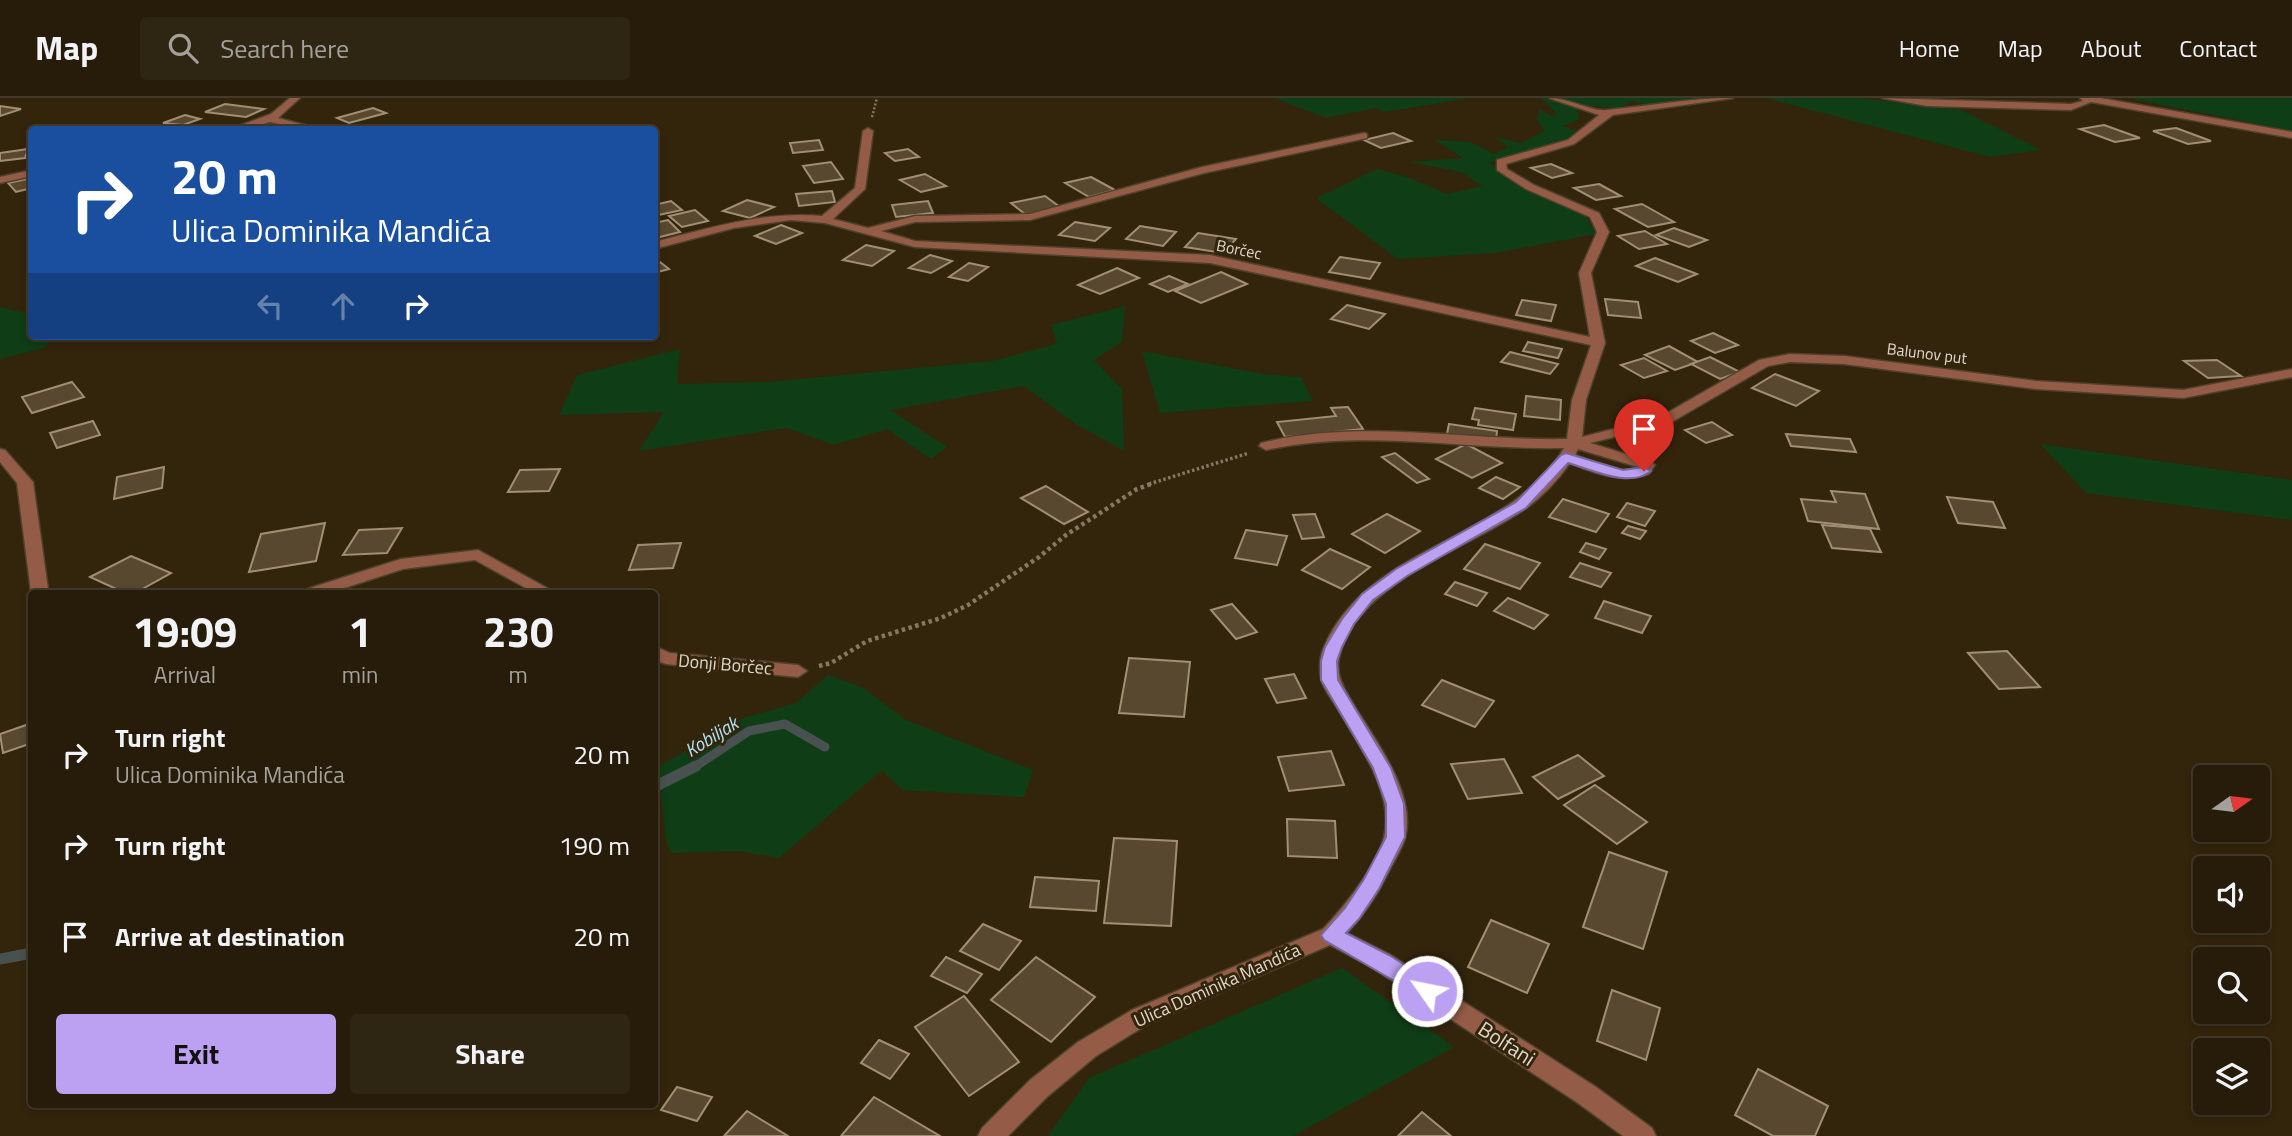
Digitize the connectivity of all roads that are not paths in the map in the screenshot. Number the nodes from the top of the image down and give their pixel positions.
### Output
1 (295, 98) edge
2 (1554, 98) edge
3 (1728, 98) edge
4 (1887, 98) edge
5 (2087, 98) edge
6 (2117, 101) edge
7 (1605, 114) junction
8 (271, 119) junction
9 (246, 126) edge
10 (302, 126) edge
11 (868, 131) dead end
12 (2292, 135) edge
13 (1364, 136) dead end
14 (28, 174) edge
15 (0, 180) edge
16 (825, 220) junction
17 (867, 232) junction
18 (658, 245) edge
19 (1598, 343) junction
20 (2292, 373) edge
21 (1266, 446) road end
22 (1570, 450) junction
23 (0, 453) edge
24 (40, 590) edge
25 (322, 590) edge
26 (542, 590) edge
27 (658, 654) edge
28 (798, 671) road end
29 (1331, 935) junction
30 (991, 1136) edge
31 (1643, 1136) edge

1 - 8 street
2 - 7 street
3 - 7 street
4 - 5 street
5 - 6 street
6 - 12 street
7 - 19 street
8 - 9 street
8 - 10 street
11 - 16 street
13 - 17 street
14 - 15 street
16 - 17 street, Borčec
16 - 18 street, Borčec
17 - 19 street, Borčec
19 - 22 street
20 - 22 street, Balunov put
21 - 22 street, Balunov put
22 - 29 street, Ulica Dominika Mandića
23 - 24 street
25 - 26 street
27 - 28 street, Donji Borčec
29 - 30 street, Ulica Dominika Mandića
29 - 31 street, Bolfani

